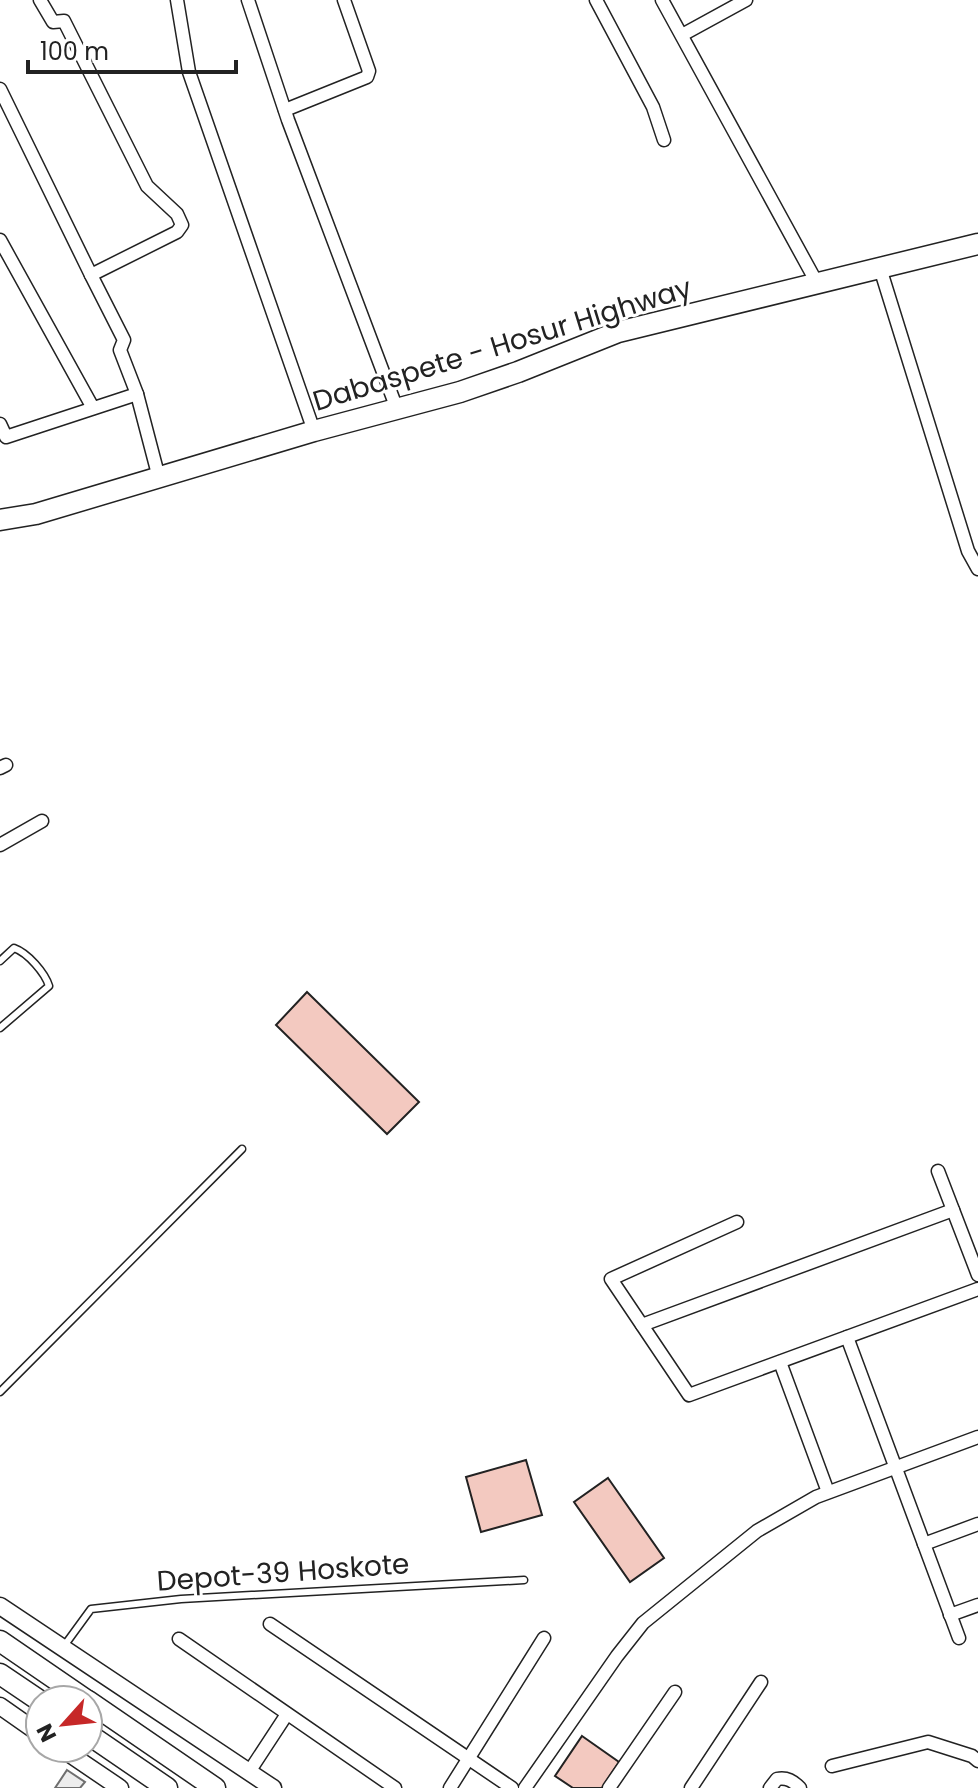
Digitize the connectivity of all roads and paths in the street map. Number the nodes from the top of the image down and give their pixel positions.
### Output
1 (40, 0) edge
2 (177, 0) edge
3 (248, 0) edge
4 (344, 0) edge
5 (596, 0) edge
6 (662, 0) edge
7 (746, 0) edge
8 (682, 35) junction
9 (0, 89) edge
10 (285, 110) junction
11 (664, 140) dead end
12 (0, 240) edge
13 (978, 244) edge
14 (880, 268) junction
15 (91, 275) junction
16 (817, 283) junction
17 (137, 394) junction
18 (93, 408) junction
19 (397, 409) junction
20 (0, 424) edge
21 (314, 431) junction
22 (159, 478) junction
23 (0, 520) edge
24 (978, 569) edge
25 (42, 821) dead end
26 (0, 845) edge
27 (0, 961) edge
28 (0, 1028) edge
29 (242, 1149) dead end
30 (938, 1171) dead end
31 (953, 1210) junction
32 (737, 1222) dead end
33 (978, 1275) edge
34 (978, 1289) edge
35 (642, 1325) junction
36 (847, 1337) junction
37 (780, 1362) junction
38 (0, 1392) edge
39 (978, 1437) edge
40 (896, 1467) junction
41 (828, 1492) junction
42 (978, 1524) edge
43 (924, 1544) junction
44 (524, 1580) dead end
45 (978, 1605) edge
46 (0, 1606) edge
47 (950, 1615) junction
48 (270, 1624) dead end
49 (544, 1638) dead end
50 (959, 1638) dead end
51 (179, 1639) dead end
52 (0, 1641) edge
53 (64, 1646) junction
54 (0, 1674) edge
55 (761, 1682) dead end
56 (62, 1684) edge
57 (24, 1690) edge
58 (675, 1692) dead end
59 (0, 1706) edge
60 (104, 1713) edge
61 (287, 1714) junction
62 (24, 1723) edge
63 (104, 1745) edge
64 (470, 1759) junction
65 (978, 1761) edge
66 (85, 1764) edge
67 (832, 1766) dead end
68 (249, 1772) junction
69 (120, 1788) edge
70 (167, 1788) edge
71 (215, 1788) edge
72 (273, 1788) edge
73 (395, 1788) edge
74 (450, 1788) edge
75 (512, 1788) edge
76 (525, 1788) edge
77 (609, 1788) edge
78 (691, 1788) edge
79 (770, 1788) edge
80 (800, 1788) edge

1 - 15 street
2 - 21 street
3 - 10 street
4 - 10 street
5 - 11 street
6 - 8 street
7 - 8 street
8 - 16 street
9 - 15 street
10 - 19 street
12 - 18 street
13 - 14 highway, Dabaspete - Hosur Highway
14 - 16 highway, Dabaspete - Hosur Highway
14 - 24 street
15 - 17 street
16 - 19 highway, Dabaspete - Hosur Highway
17 - 18 street
17 - 22 street
18 - 20 street
19 - 21 highway, Dabaspete - Hosur Highway
21 - 22 highway, Dabaspete - Hosur Highway
22 - 23 highway, Dabaspete - Hosur Highway
25 - 26 street
27 - 28 lane
29 - 38 lane
30 - 31 street
31 - 33 street
31 - 35 street
32 - 35 street
34 - 36 street
35 - 37 street
36 - 37 street
36 - 40 street
37 - 41 street
39 - 40 street
40 - 41 street
40 - 43 street
41 - 76 street
42 - 43 street
43 - 47 street
44 - 53 lane, Depot-39 Hoskote
45 - 47 street
46 - 53 street
47 - 50 street
48 - 64 street
49 - 64 street
51 - 61 street
52 - 56 highway
53 - 68 street
54 - 57 highway
55 - 78 street
58 - 77 street
59 - 62 street
60 - 71 highway
61 - 68 street
61 - 73 street
63 - 70 highway
64 - 74 street
64 - 75 street
65 - 67 street
66 - 69 street
68 - 72 street
79 - 80 street

